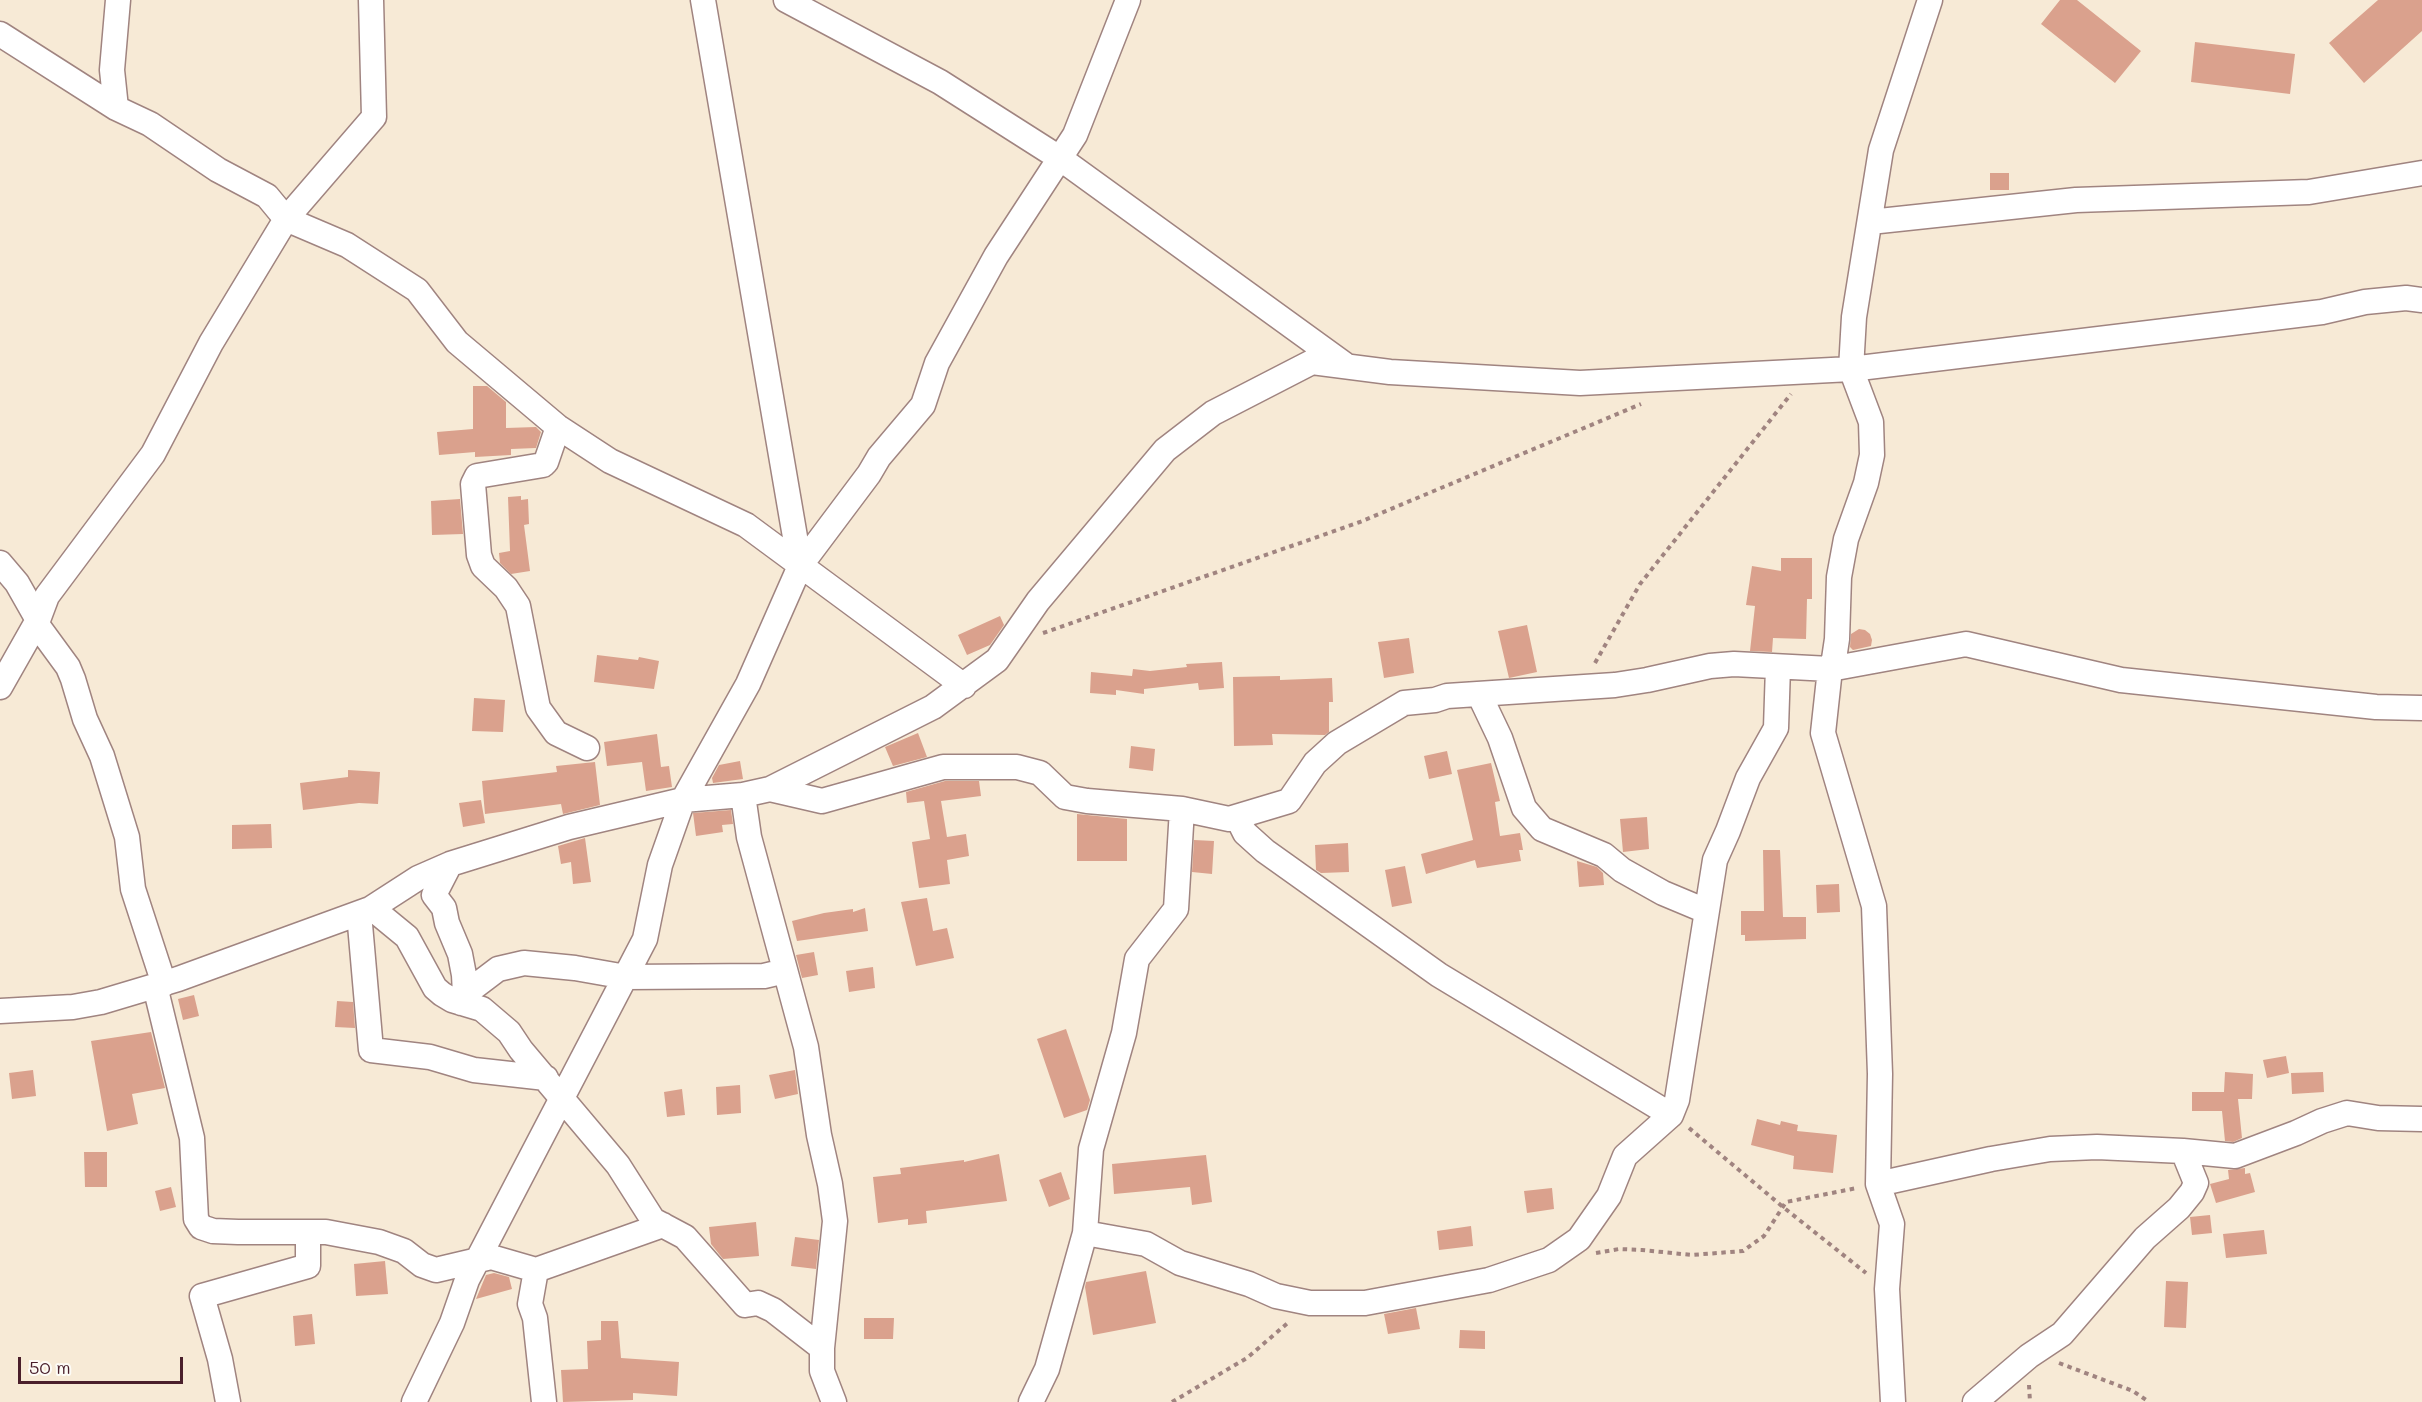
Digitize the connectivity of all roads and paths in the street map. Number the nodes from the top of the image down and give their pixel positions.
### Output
1 (118, 0) edge
2 (371, 0) edge
3 (703, 0) edge
4 (786, 0) edge
5 (1128, 0) edge
6 (1930, 0) edge
7 (0, 34) edge
8 (117, 108) junction
9 (1061, 159) junction
10 (2422, 173) edge
11 (286, 219) junction
12 (1870, 222) junction
13 (2422, 300) edge
14 (1347, 366) junction
15 (1851, 369) junction
16 (1809, 371) junction
17 (1642, 404) dead end
18 (558, 427) junction
19 (0, 563) edge
20 (800, 566) junction
21 (38, 620) junction
22 (1041, 633) dead end
23 (1778, 667) junction
24 (1830, 669) junction
25 (964, 686) junction
26 (0, 687) edge
27 (1581, 687) junction
28 (1479, 694) junction
29 (2422, 708) edge
30 (587, 748) dead end
31 (770, 789) junction
32 (742, 795) junction
33 (683, 800) junction
34 (1182, 809) junction
35 (1237, 817) junction
36 (450, 864) junction
37 (365, 911) junction
38 (1706, 911) junction
39 (785, 971) junction
40 (626, 977) junction
41 (159, 985) junction
42 (463, 998) junction
43 (0, 1011) edge
44 (546, 1078) junction
45 (563, 1099) junction
46 (1671, 1115) junction
47 (2422, 1119) edge
48 (2183, 1151) junction
49 (1878, 1184) junction
50 (1783, 1208) junction
51 (663, 1226) junction
52 (308, 1232) junction
53 (1085, 1233) junction
54 (1584, 1254) dead end
55 (480, 1258) junction
56 (536, 1270) junction
57 (1887, 1289) junction
58 (1310, 1303) junction
59 (822, 1348) junction
60 (2033, 1353) junction
61 (228, 1402) edge
62 (414, 1402) edge
63 (544, 1402) edge
64 (834, 1402) edge
65 (1031, 1402) edge
66 (1172, 1402) edge
67 (1893, 1402) edge
68 (1975, 1402) edge
69 (2149, 1402) edge

1 - 8 street
2 - 11 street
3 - 20 street
4 - 9 street
5 - 9 street
6 - 12 street
7 - 8 street
8 - 11 street
9 - 14 street
9 - 20 street
10 - 12 street
11 - 18 street
11 - 21 street
12 - 15 street
13 - 15 street
14 - 16 street
14 - 25 street
15 - 16 street
15 - 24 street
16 - 27 path
17 - 22 path
18 - 20 street
18 - 30 street
19 - 21 street
20 - 25 street
20 - 33 street
21 - 26 street
21 - 41 street
23 - 24 street
23 - 27 street
23 - 38 street
24 - 29 street
24 - 49 street
25 - 31 street
27 - 28 street
28 - 35 street
28 - 38 street
31 - 32 street
31 - 34 street
32 - 33 street
32 - 39 street
33 - 36 street
33 - 40 street
34 - 35 street
34 - 53 street
35 - 46 street
36 - 37 street
36 - 42 street
37 - 41 street
37 - 42 street
37 - 44 street
38 - 46 street
39 - 40 street
39 - 59 street
40 - 42 street
40 - 45 street
41 - 43 street
41 - 52 street
42 - 44 street
44 - 45 street
45 - 51 street
45 - 55 street
46 - 50 path
46 - 58 street
47 - 48 street
48 - 49 street
48 - 60 street
49 - 50 path
49 - 57 street
50 - 54 path
50 - 57 path
51 - 56 street
51 - 59 street
52 - 55 street
52 - 61 street
53 - 58 street
53 - 65 street
55 - 56 street
55 - 62 street
56 - 63 street
57 - 67 street
58 - 66 path
59 - 64 street
60 - 68 street
60 - 69 path

